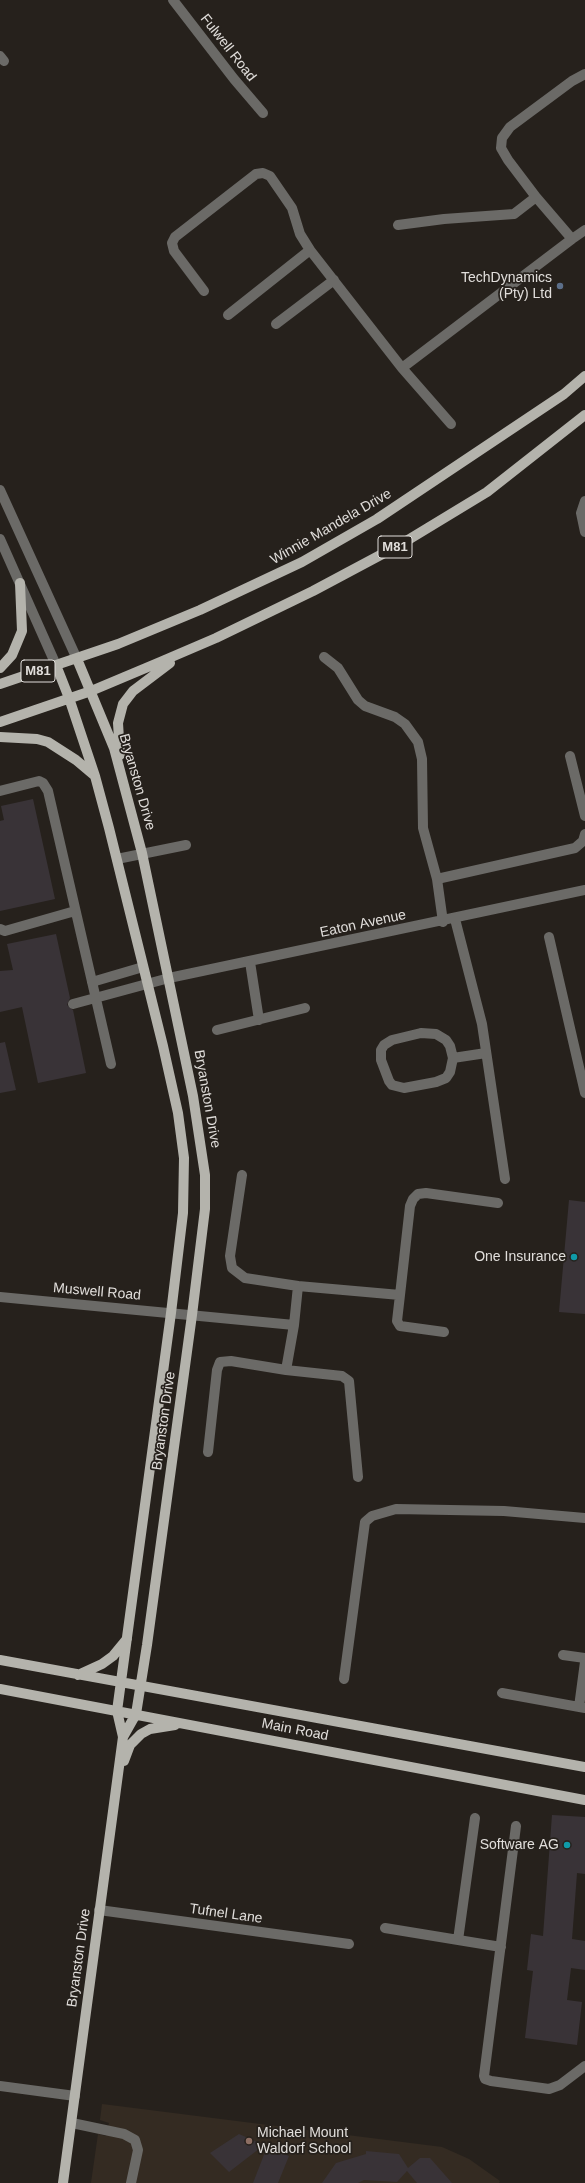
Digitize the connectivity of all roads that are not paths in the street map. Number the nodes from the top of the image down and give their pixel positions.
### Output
1 (173, 0) edge
2 (585, 74) edge
3 (263, 113) dead end
4 (536, 197) junction
5 (398, 225) dead end
6 (585, 230) edge
7 (572, 239) junction
8 (310, 250) junction
9 (334, 280) junction
10 (204, 291) dead end
11 (228, 315) dead end
12 (276, 324) dead end
13 (402, 368) junction
14 (585, 376) edge
15 (585, 415) edge
16 (451, 424) dead end
17 (0, 490) edge
18 (585, 501) edge
19 (585, 532) edge
20 (0, 539) edge
21 (20, 583) junction
22 (188, 650) junction
23 (324, 657) dead end
24 (77, 659) junction
25 (56, 665) junction
26 (0, 668) edge
27 (0, 684) edge
28 (91, 691) junction
29 (69, 698) junction
30 (0, 722) edge
31 (0, 737) edge
32 (570, 756) dead end
33 (95, 776) junction
34 (122, 777) junction
35 (0, 791) edge
36 (585, 816) edge
37 (585, 834) edge
38 (186, 845) dead end
39 (142, 853) junction
40 (117, 859) junction
41 (437, 879) junction
42 (585, 890) edge
43 (75, 911) junction
44 (455, 919) junction
45 (443, 922) junction
46 (0, 929) edge
47 (549, 937) dead end
48 (250, 962) junction
49 (143, 967) junction
50 (169, 978) junction
51 (92, 982) junction
52 (147, 984) junction
53 (96, 998) junction
54 (73, 1004) dead end
55 (305, 1008) dead end
56 (259, 1020) junction
57 (217, 1030) dead end
58 (486, 1052) junction
59 (453, 1058) junction
60 (111, 1064) dead end
61 (585, 1093) edge
62 (242, 1175) dead end
63 (505, 1179) dead end
64 (498, 1203) dead end
65 (298, 1286) junction
66 (400, 1296) junction
67 (0, 1297) edge
68 (171, 1313) junction
69 (192, 1315) junction
70 (294, 1325) junction
71 (444, 1332) dead end
72 (286, 1370) junction
73 (208, 1452) dead end
74 (358, 1477) dead end
75 (585, 1518) edge
76 (127, 1639) junction
77 (563, 1655) dead end
78 (585, 1658) edge
79 (0, 1660) edge
80 (585, 1662) edge
81 (78, 1675) junction
82 (344, 1679) dead end
83 (121, 1683) junction
84 (140, 1687) junction
85 (0, 1689) edge
86 (502, 1693) dead end
87 (582, 1707) edge
88 (117, 1711) junction
89 (136, 1714) junction
90 (185, 1724) junction
91 (123, 1737) junction
92 (585, 1767) edge
93 (117, 1782) junction
94 (585, 1800) edge
95 (475, 1818) dead end
96 (516, 1826) dead end
97 (99, 1910) junction
98 (385, 1928) dead end
99 (458, 1940) junction
100 (348, 1944) dead end
101 (501, 1947) junction
102 (585, 2066) edge
103 (0, 2086) edge
104 (75, 2096) junction
105 (72, 2122) junction
106 (63, 2183) edge
107 (131, 2183) edge

1 - 3 street, Fulwell Road
2 - 4 street
4 - 5 street
4 - 7 street
6 - 7 street
7 - 13 street
8 - 9 street
8 - 10 street
8 - 11 street
9 - 12 street
9 - 13 street
13 - 16 street
14 - 24 main road, Winnie Mandela Drive / M81
15 - 22 main road, M81
17 - 24 street, Bryanston Drive
18 - 19 street
20 - 21 street, Bryanston Drive
21 - 25 street, Bryanston Drive
21 - 26 main road
22 - 28 main road, M81
22 - 34 main road
23 - 41 street
24 - 25 main road, Winnie Mandela Drive / M81
24 - 28 main road, Bryanston Drive
25 - 27 main road, Winnie Mandela Drive / M81
25 - 29 main road, Bryanston Drive
28 - 29 main road, M81
28 - 34 main road, Bryanston Drive
29 - 30 main road, M81
29 - 33 main road, Bryanston Drive
31 - 33 main road
32 - 36 street
33 - 40 main road, Bryanston Drive
34 - 39 main road, Bryanston Drive
35 - 43 street
37 - 41 street
38 - 39 street
39 - 40 street
39 - 50 main road, Bryanston Drive
40 - 49 main road, Bryanston Drive
41 - 45 street
42 - 44 street, Eaton Avenue
43 - 46 street
43 - 51 street
44 - 45 street, Eaton Avenue
44 - 58 street
45 - 48 street, Eaton Avenue
47 - 61 street
48 - 50 street, Eaton Avenue
48 - 56 street
49 - 51 street
49 - 52 main road, Bryanston Drive
50 - 52 street, Eaton Avenue
50 - 69 main road, Bryanston Drive
51 - 53 street
52 - 53 street, Eaton Avenue
52 - 68 main road, Bryanston Drive
53 - 54 street, Eaton Avenue
53 - 60 street
55 - 56 street
56 - 57 street
58 - 59 street
58 - 63 street
59 - 59 street
62 - 65 street
64 - 66 street
65 - 66 street
65 - 70 street
66 - 71 street
67 - 68 street, Muswell Road
68 - 69 street, Muswell Road
68 - 76 main road, Bryanston Drive
69 - 70 street, Muswell Road
69 - 84 main road, Bryanston Drive
70 - 72 street
72 - 73 street
72 - 74 street
75 - 82 street
76 - 81 main road
76 - 83 main road, Bryanston Drive
77 - 78 street
79 - 81 main road, Main Road
80 - 87 street
81 - 83 main road, Main Road
83 - 84 main road, Main Road
83 - 88 main road, Bryanston Drive
84 - 89 main road, Bryanston Drive
84 - 92 main road, Main Road
85 - 88 main road, Main Road
86 - 87 street
88 - 89 main road, Main Road
88 - 91 main road, Bryanston Drive
89 - 90 main road, Main Road
89 - 91 main road, Bryanston Drive
90 - 93 main road
90 - 94 main road, Main Road
91 - 93 main road, Bryanston Drive
93 - 97 main road, Bryanston Drive
95 - 99 street
96 - 101 street
97 - 100 street, Tufnel Lane
97 - 104 main road, Bryanston Drive
98 - 99 street
99 - 101 street
101 - 102 street
103 - 104 street
104 - 105 main road, Bryanston Drive
105 - 106 main road, Bryanston Drive
105 - 107 street

